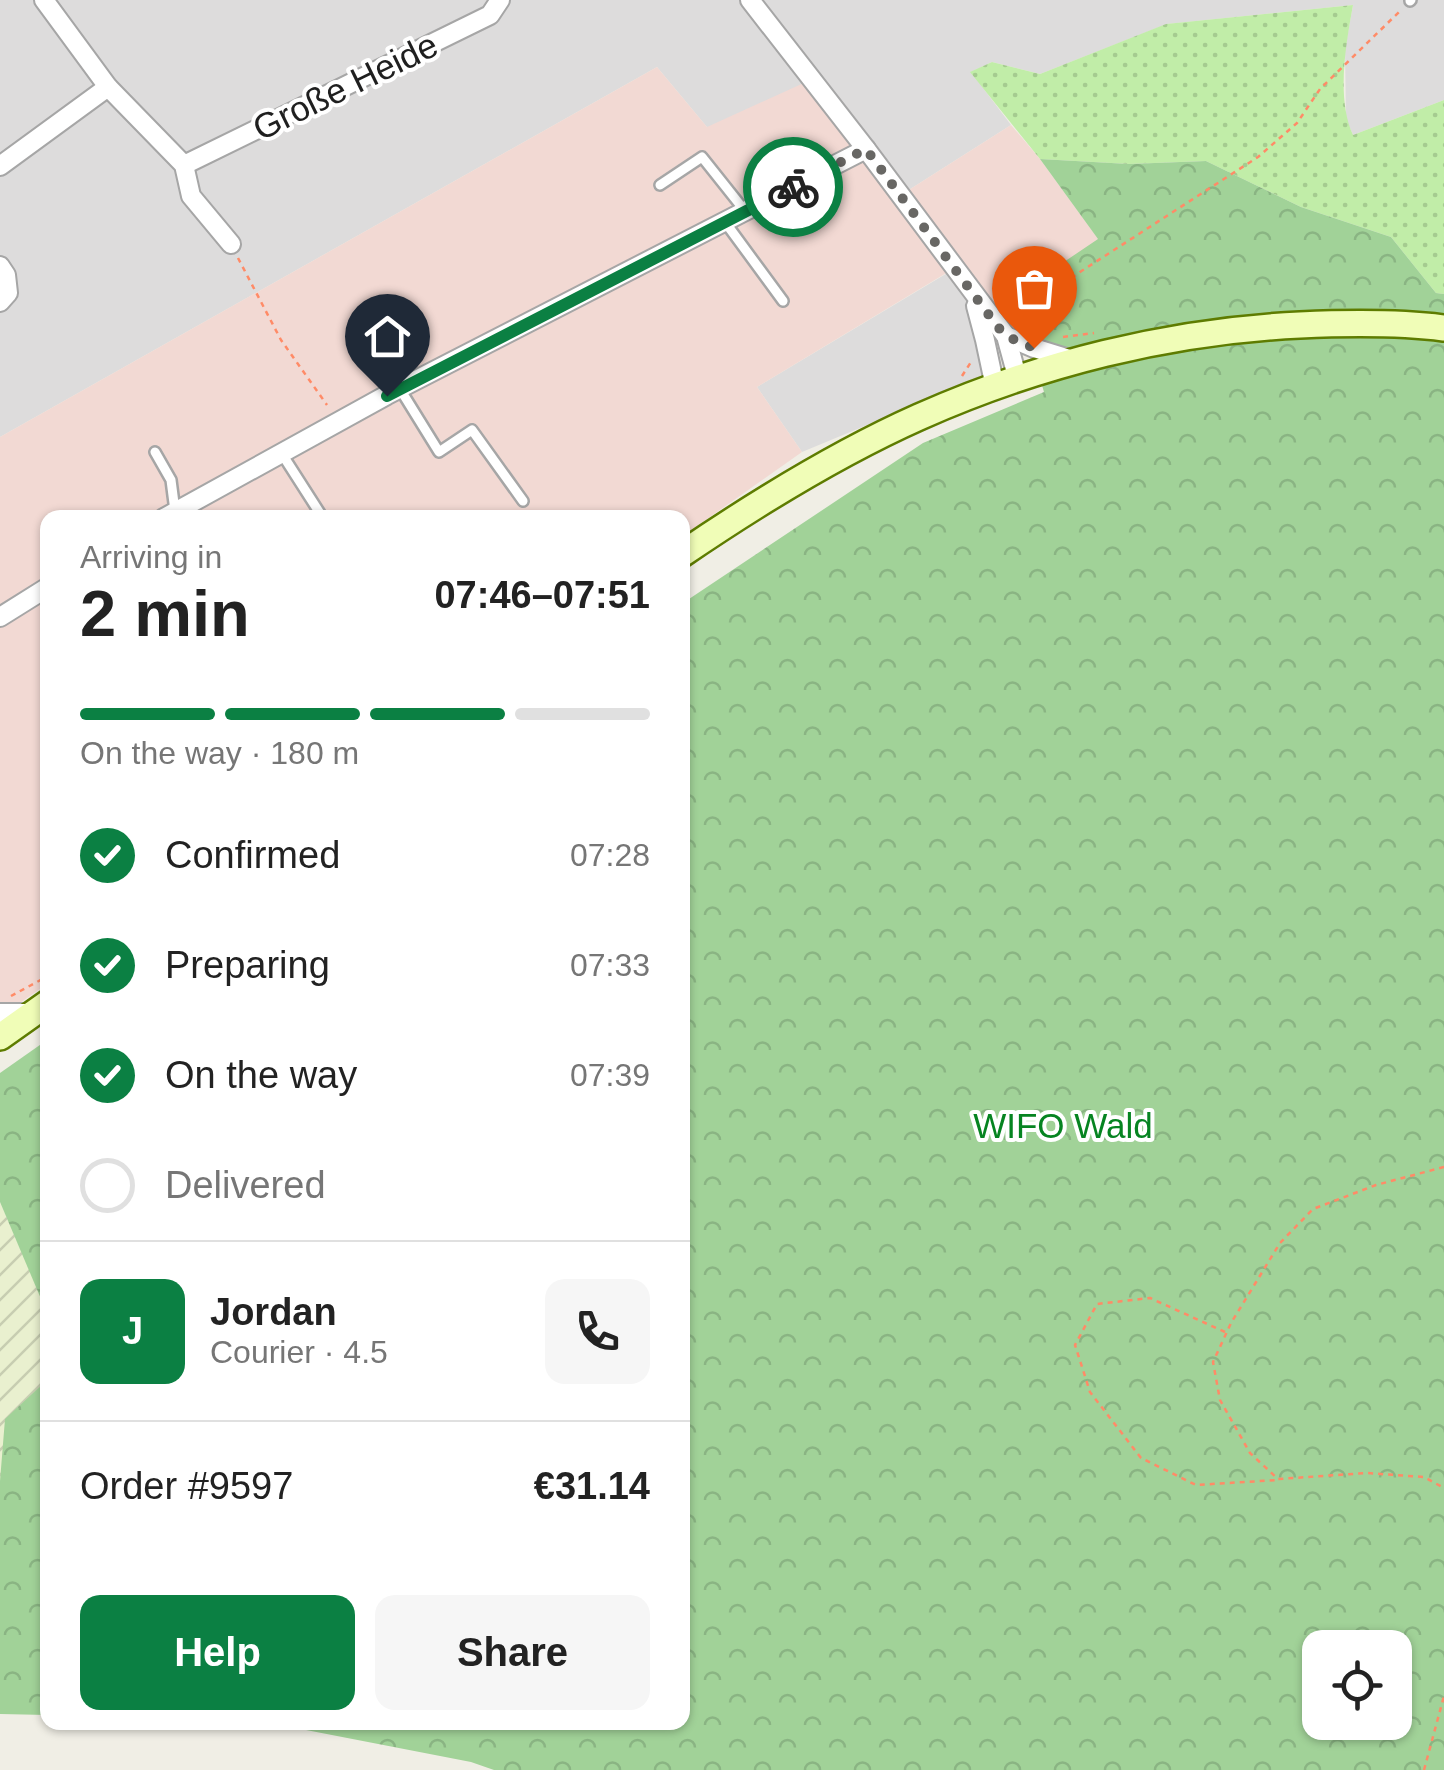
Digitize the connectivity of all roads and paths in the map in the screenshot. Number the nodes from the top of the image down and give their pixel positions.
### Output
1 (44, 0) edge
2 (500, 0) edge
3 (750, 0) edge
4 (1411, 1) edge
5 (108, 87) junction
6 (866, 149) junction
7 (184, 165) junction
8 (0, 166) edge
9 (660, 185) dead end
10 (746, 211) junction
11 (725, 222) junction
12 (231, 244) joint
13 (0, 266) edge
14 (977, 299) junction
15 (783, 301) dead end
16 (0, 302) edge
17 (1444, 328) edge
18 (1006, 336) junction
19 (1078, 362) junction
20 (1006, 383) junction
21 (400, 388) junction
22 (339, 423) junction
23 (155, 452) dead end
24 (282, 454) junction
25 (523, 500) dead end
26 (169, 510) edge
27 (177, 510) edge
28 (318, 510) edge
29 (690, 549) edge
30 (40, 592) edge
31 (0, 617) edge
32 (40, 980) edge
33 (0, 998) edge
34 (40, 1008) edge
35 (40, 1009) edge
36 (0, 1013) edge
37 (0, 1036) edge
38 (1444, 1168) edge
39 (1227, 1332) junction
40 (1278, 1480) junction
41 (1444, 1488) edge
42 (1444, 1696) edge
43 (1424, 1770) edge

1 - 5 street
2 - 7 street, Große Heide
3 - 6 street
4 - 14 path
5 - 7 street
5 - 8 street
6 - 10 street
6 - 14 street
7 - 12 street
9 - 10 lane
10 - 11 street
11 - 15 lane
11 - 21 street
12 - 22 path
13 - 16 street
14 - 18 street
14 - 20 street
17 - 19 main road
18 - 19 street
18 - 20 street
19 - 20 main road
20 - 29 main road
21 - 22 street
21 - 25 lane
22 - 24 street
23 - 26 lane
24 - 27 street
24 - 28 lane
30 - 31 street
32 - 33 path
34 - 36 street
35 - 37 main road
38 - 39 path
39 - 40 path
39 - 40 path
40 - 41 path
42 - 43 path

